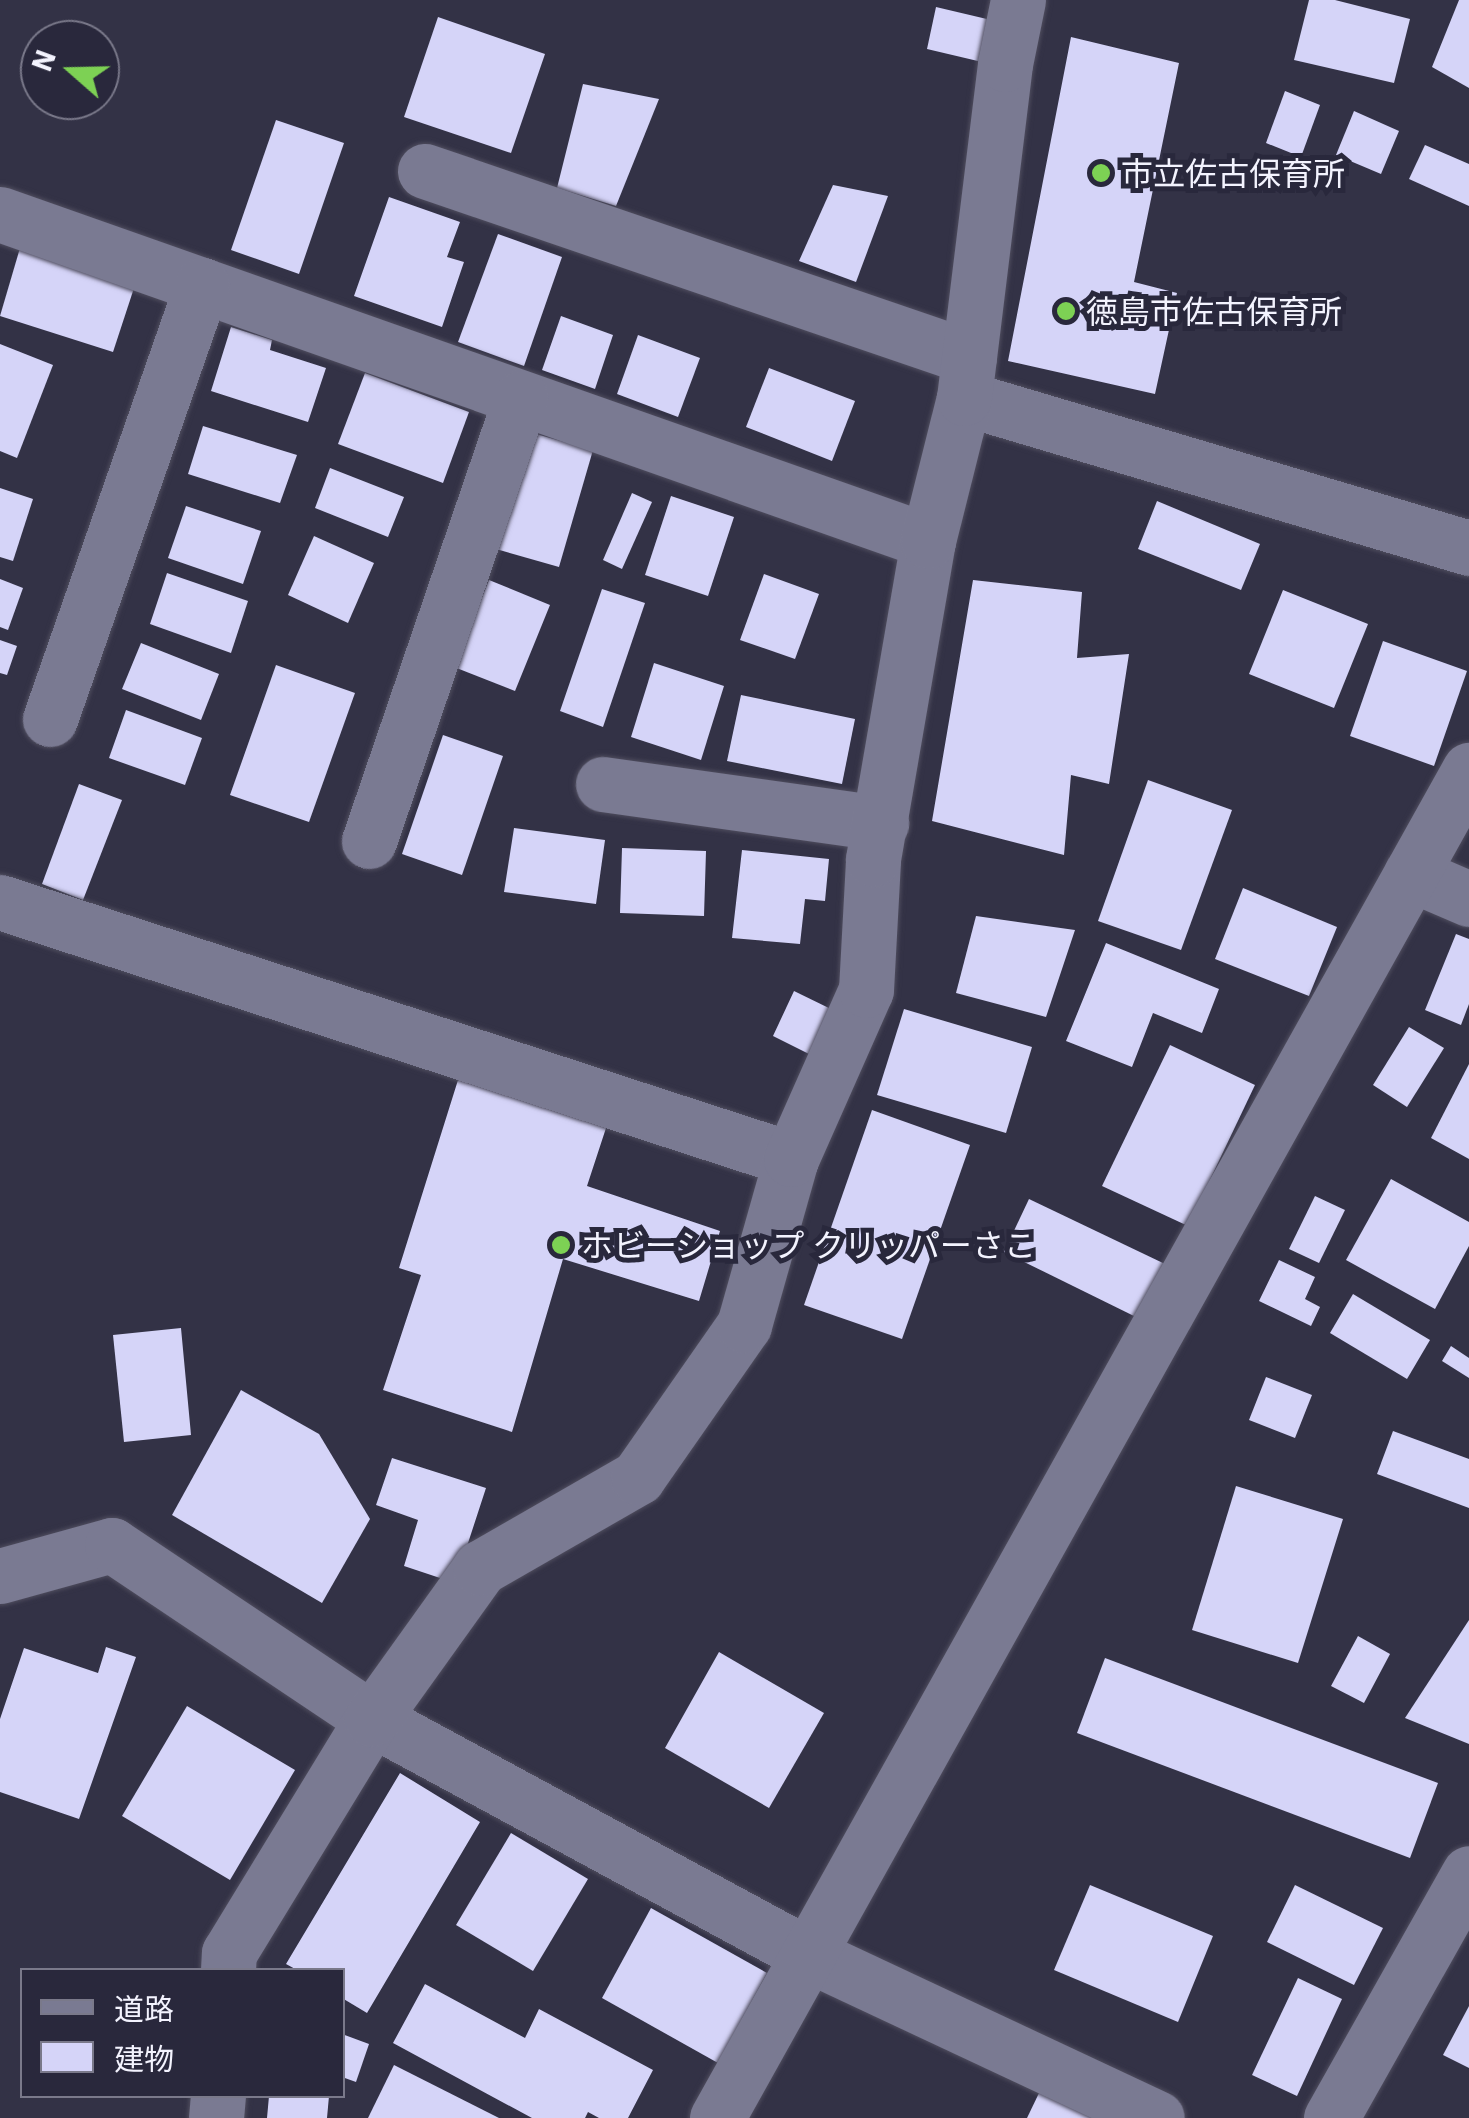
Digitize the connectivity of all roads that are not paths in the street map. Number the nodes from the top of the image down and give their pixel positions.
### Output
1 (1018, 0) edge
2 (425, 171) dead end
3 (0, 214) edge
4 (202, 285) junction
5 (966, 377) junction
6 (520, 398) junction
7 (928, 541) junction
8 (1469, 548) edge
9 (50, 719) dead end
10 (1469, 770) edge
11 (603, 784) dead end
12 (881, 823) junction
13 (369, 841) dead end
14 (1411, 874) junction
15 (1469, 899) edge
16 (0, 902) edge
17 (792, 1159) junction
18 (0, 1576) edge
19 (372, 1719) junction
20 (1469, 1873) edge
21 (809, 1955) junction
22 (228, 1968) edge
23 (717, 2118) edge
24 (1157, 2118) edge
25 (1332, 2118) edge

1 - 5 street
2 - 5 street
3 - 4 street
4 - 6 street
4 - 9 street
5 - 7 street
5 - 8 street
6 - 7 street
6 - 13 street
7 - 12 street
10 - 14 street
11 - 12 street
12 - 17 street
14 - 15 street
14 - 21 street
16 - 17 street
17 - 19 street
18 - 19 street
19 - 21 street
19 - 22 street
20 - 25 street
21 - 23 street
21 - 24 street

